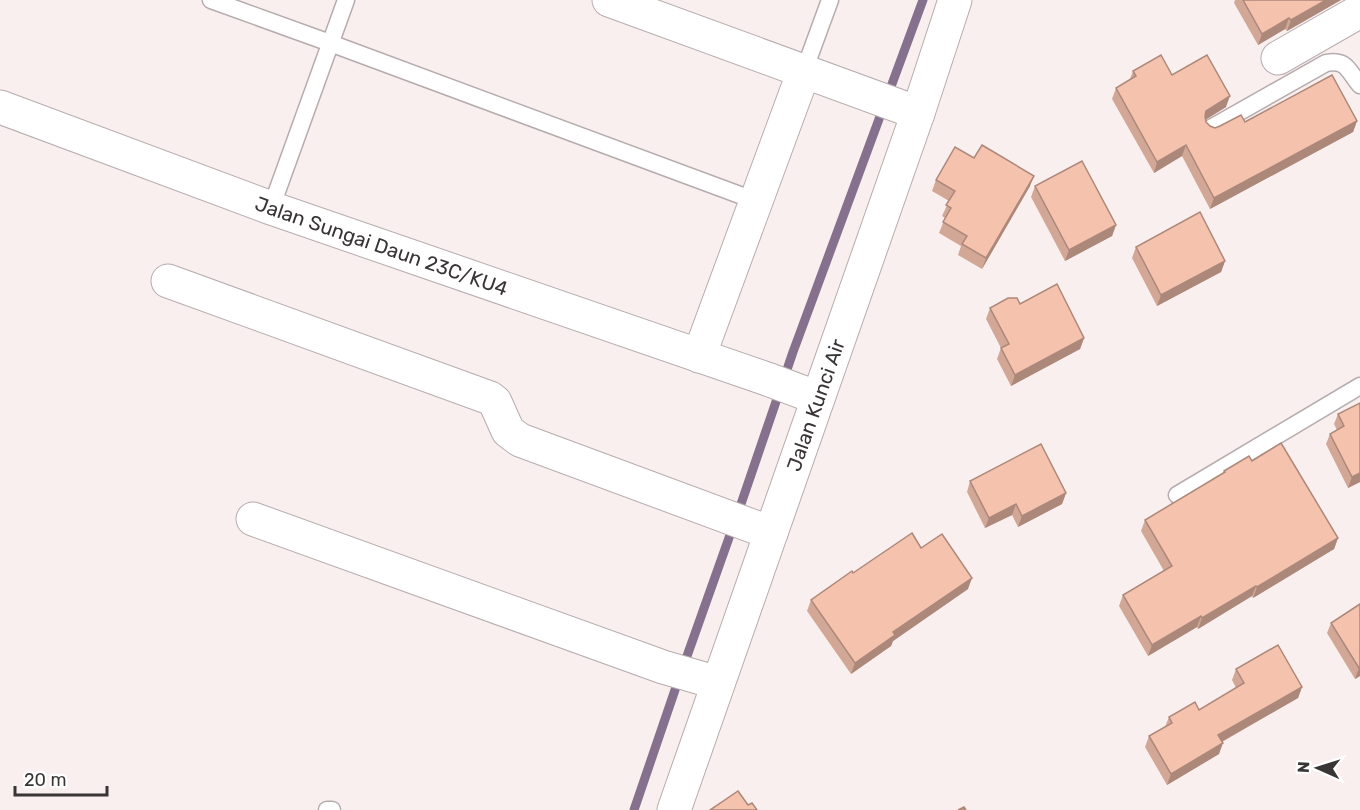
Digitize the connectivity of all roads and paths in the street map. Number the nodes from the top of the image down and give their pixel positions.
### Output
1 (211, 0) edge
2 (346, 0) edge
3 (609, 0) edge
4 (830, 0) edge
5 (955, 0) edge
6 (1360, 11) edge
7 (330, 43) junction
8 (1278, 58) dead end
9 (804, 71) junction
10 (1360, 85) edge
11 (0, 107) edge
12 (908, 109) junction
13 (1211, 128) edge
14 (756, 201) junction
15 (271, 208) junction
16 (168, 281) dead end
17 (699, 356) junction
18 (1360, 386) edge
19 (808, 394) junction
20 (1177, 495) dead end
21 (253, 519) dead end
22 (747, 524) junction
23 (694, 676) junction
24 (327, 810) edge
25 (332, 810) edge
26 (674, 810) edge

1 - 7 lane
2 - 7 lane
3 - 9 street
4 - 9 lane
5 - 12 street, Jalan Kunci Air
6 - 8 street
7 - 14 lane
7 - 15 lane
9 - 12 street
9 - 14 street
10 - 13 lane
11 - 15 street, Jalan Sungai Daun 23C/KU4
12 - 19 street, Jalan Kunci Air
14 - 17 street
15 - 17 street, Jalan Sungai Daun 23C/KU4
16 - 22 street
17 - 19 street, Jalan Sungai Daun 23C/KU4
18 - 20 lane
19 - 22 street, Jalan Kunci Air
21 - 23 street
22 - 23 street, Jalan Kunci Air
23 - 26 street, Jalan Kunci Air
24 - 25 lane

